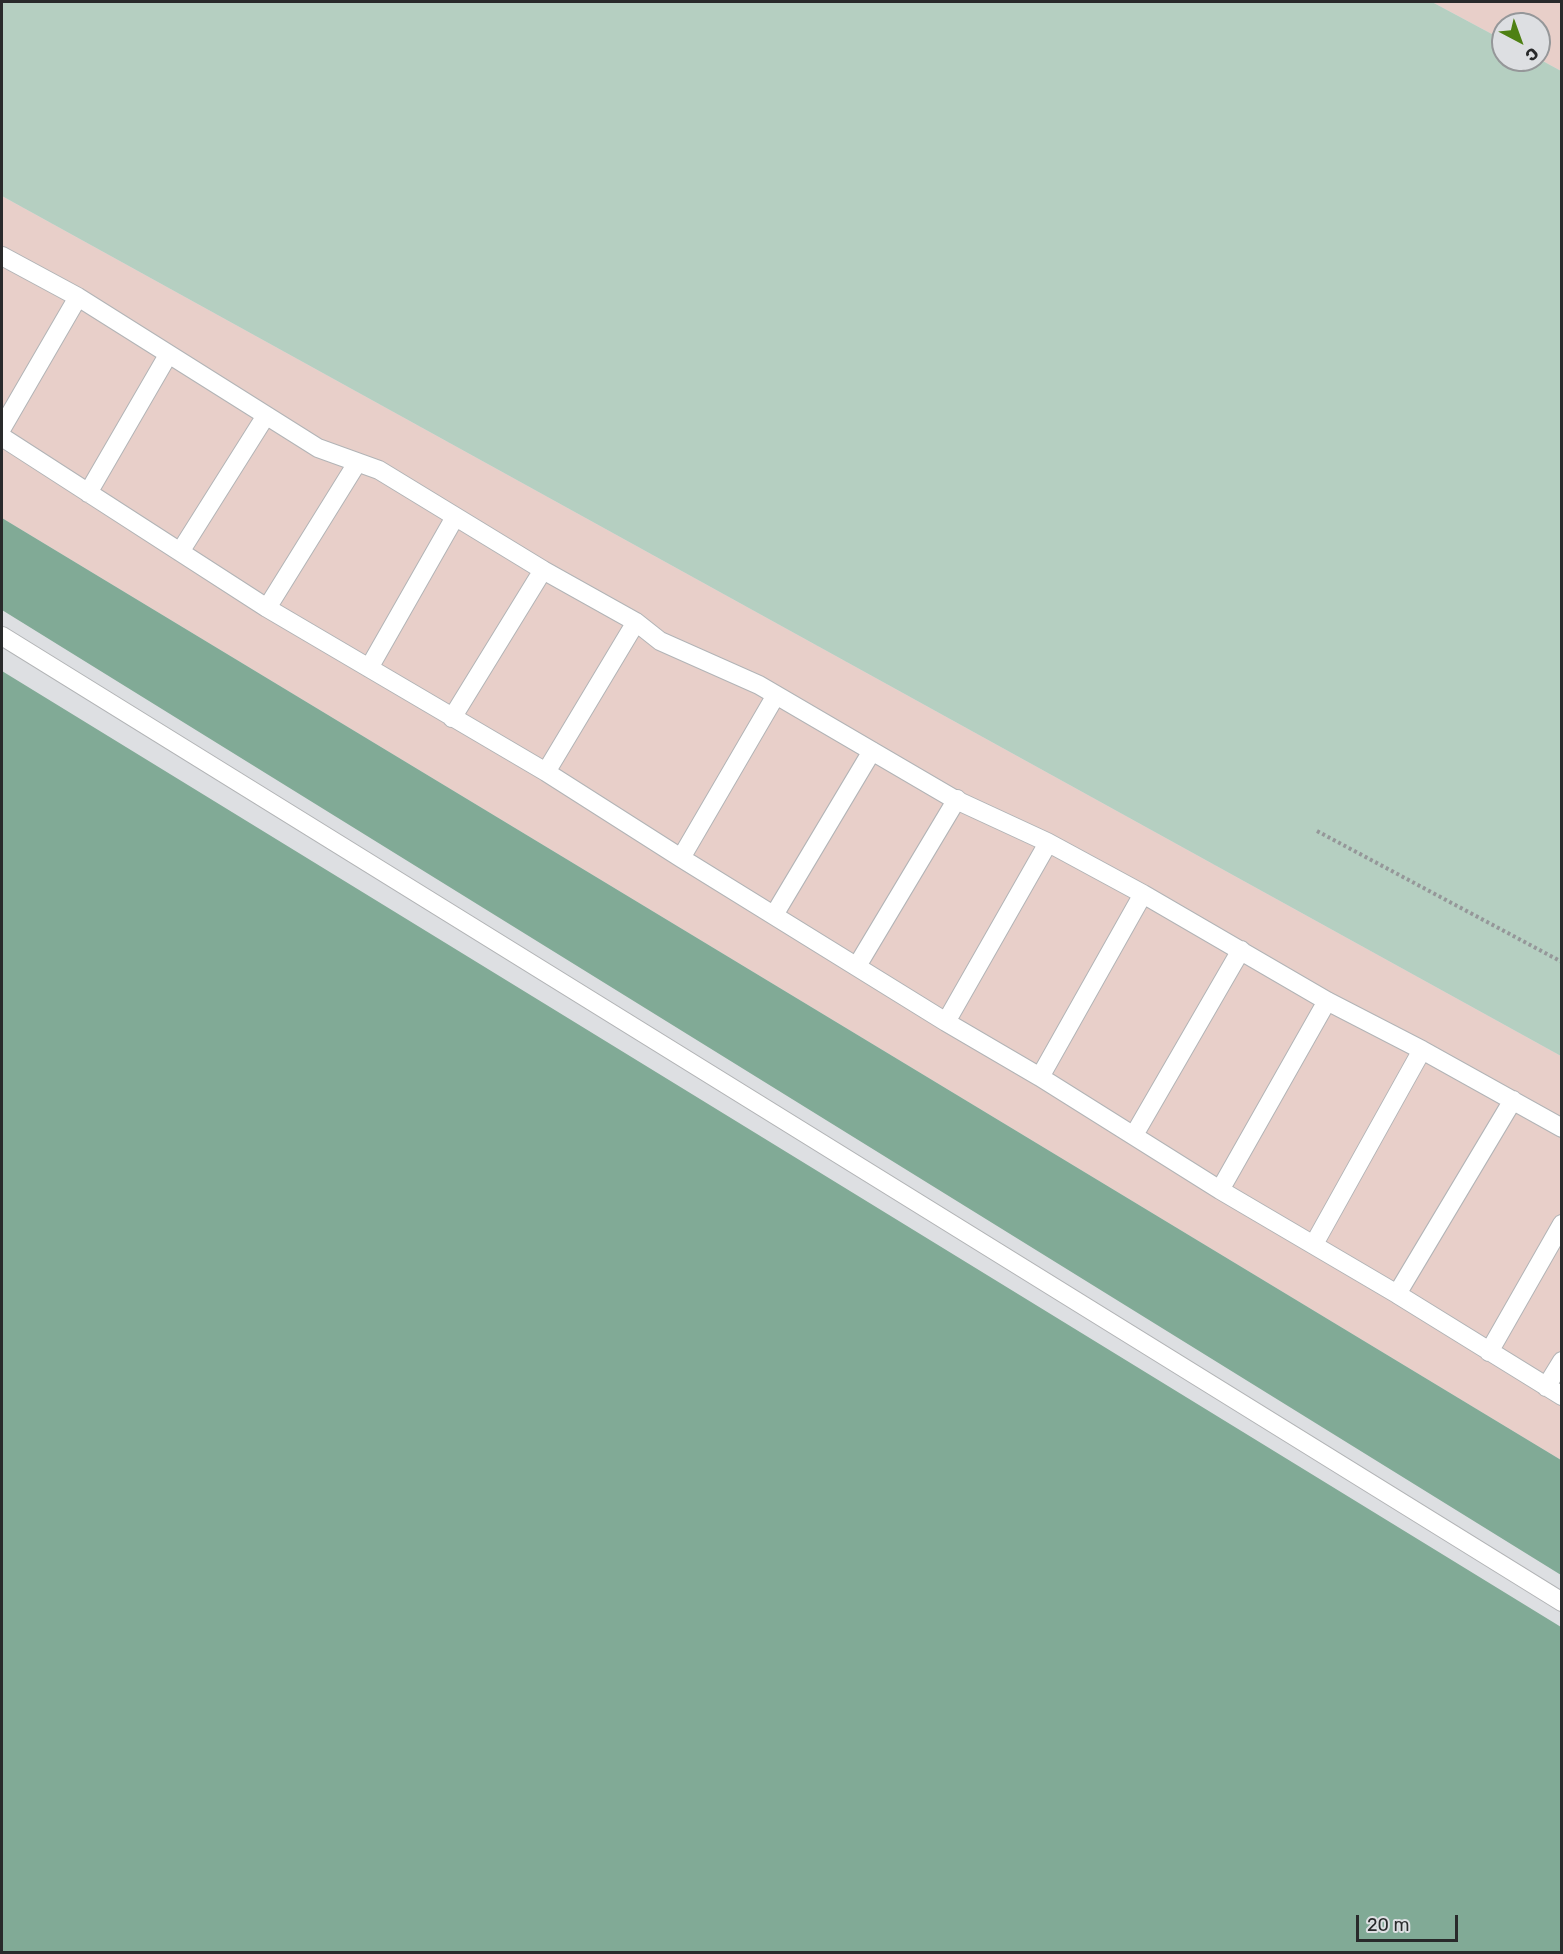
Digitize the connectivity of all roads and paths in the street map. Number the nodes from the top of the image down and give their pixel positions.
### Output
1 (2, 256) edge
2 (78, 297) junction
3 (168, 355) junction
4 (265, 417) junction
5 (2, 428) edge
6 (2, 437) edge
7 (357, 463) junction
8 (88, 493) junction
9 (455, 517) junction
10 (180, 552) junction
11 (543, 570) junction
12 (267, 608) junction
13 (636, 622) junction
14 (2, 636) edge
15 (369, 668) junction
16 (776, 695) junction
17 (452, 718) junction
18 (872, 751) junction
19 (546, 772) junction
20 (957, 799) junction
21 (1317, 831) dead end
22 (1048, 843) junction
23 (681, 858) junction
24 (1143, 894) junction
25 (774, 915) junction
26 (1241, 950) junction
27 (1562, 962) edge
28 (857, 966) junction
29 (1327, 1001) junction
30 (946, 1022) junction
31 (1422, 1050) junction
32 (1040, 1077) junction
33 (1513, 1100) junction
34 (1562, 1128) edge
35 (1134, 1135) junction
36 (1220, 1190) junction
37 (1562, 1224) edge
38 (1314, 1244) junction
39 (1397, 1294) junction
40 (1490, 1352) junction
41 (1562, 1361) edge
42 (1554, 1392) edge
43 (1562, 1602) edge

1 - 2 lane
2 - 3 lane
2 - 5 lane
3 - 4 lane
3 - 8 lane
4 - 7 lane
4 - 10 lane
6 - 8 lane
7 - 9 lane
7 - 12 lane
8 - 10 lane
9 - 11 lane
9 - 15 lane
10 - 12 lane
11 - 13 lane
11 - 17 lane
12 - 15 lane
13 - 16 lane
13 - 19 lane
14 - 43 lane
15 - 17 lane
16 - 18 lane
16 - 23 lane
17 - 19 lane
18 - 20 lane
18 - 25 lane
19 - 23 lane
20 - 22 lane
20 - 28 lane
21 - 27 path
22 - 24 lane
22 - 30 lane
23 - 25 lane
24 - 26 lane
24 - 32 lane
25 - 28 lane
26 - 29 lane
26 - 35 lane
28 - 30 lane
29 - 31 lane
29 - 36 lane
30 - 32 lane
31 - 33 lane
31 - 38 lane
32 - 35 lane
33 - 34 lane
33 - 39 lane
35 - 36 lane
36 - 38 lane
37 - 40 lane
38 - 39 lane
39 - 40 lane
40 - 42 lane
41 - 42 lane

